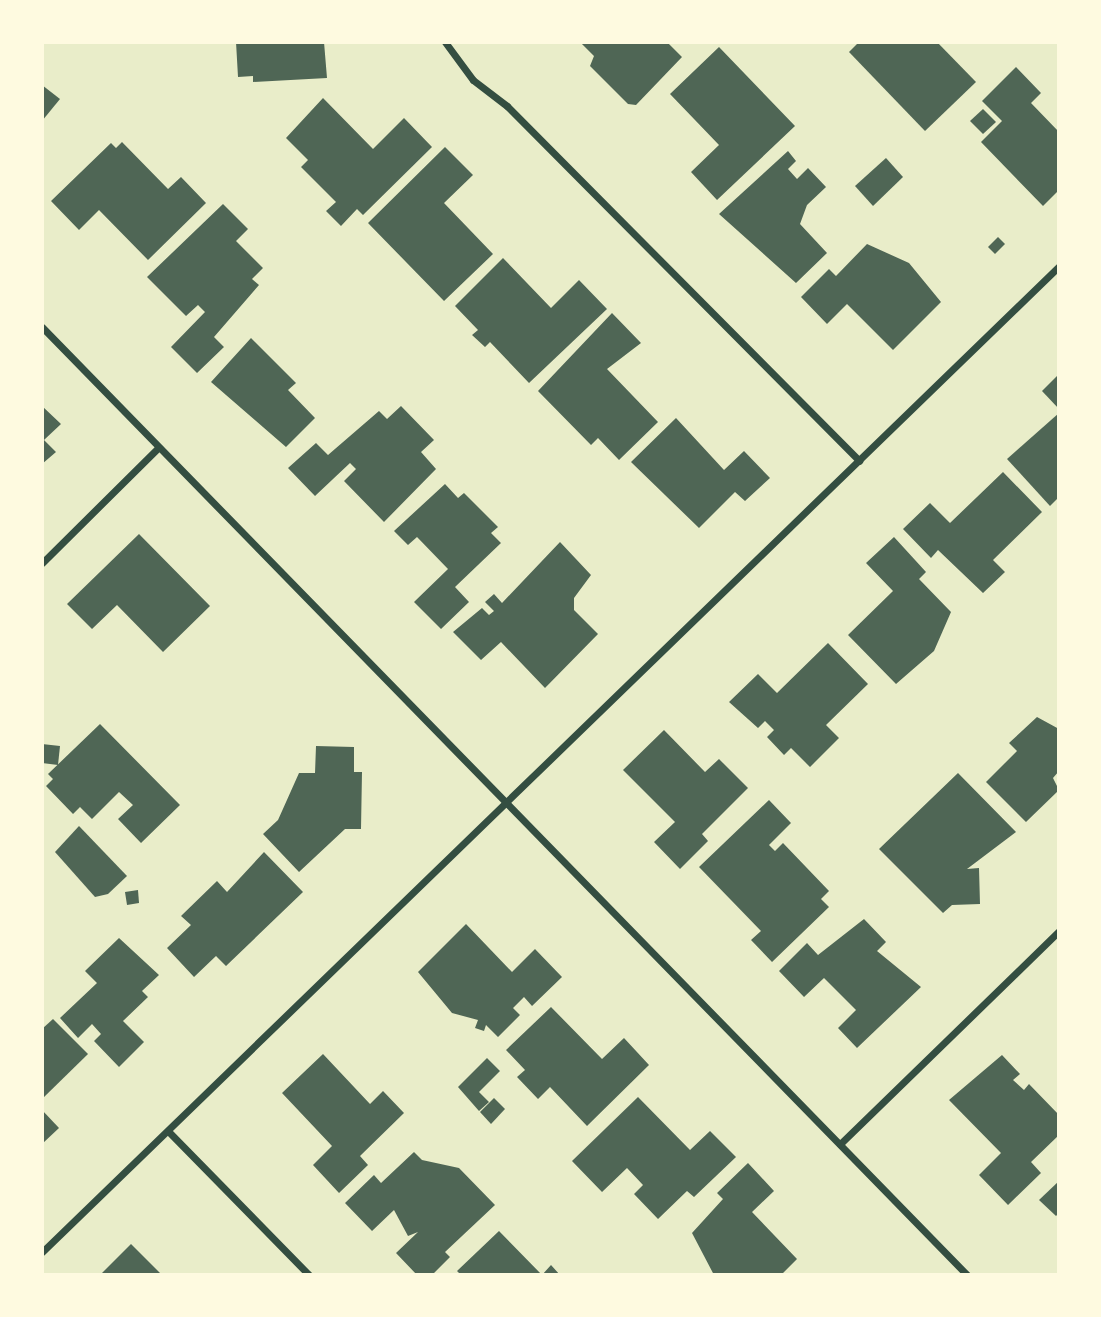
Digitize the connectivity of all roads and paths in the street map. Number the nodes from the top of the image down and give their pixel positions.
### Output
1 (445, 42) edge
2 (1059, 266) edge
3 (42, 327) edge
4 (158, 448) junction
5 (859, 461) junction
6 (42, 563) edge
7 (508, 803) junction
8 (1059, 931) edge
9 (168, 1131) junction
10 (840, 1144) junction
11 (42, 1252) edge
12 (309, 1275) edge
13 (967, 1275) edge

1 - 5 street
2 - 5 street
3 - 4 street
4 - 6 street
4 - 7 street
5 - 7 street
7 - 9 street
7 - 10 street
8 - 10 street
9 - 11 street
9 - 12 street
10 - 13 street

